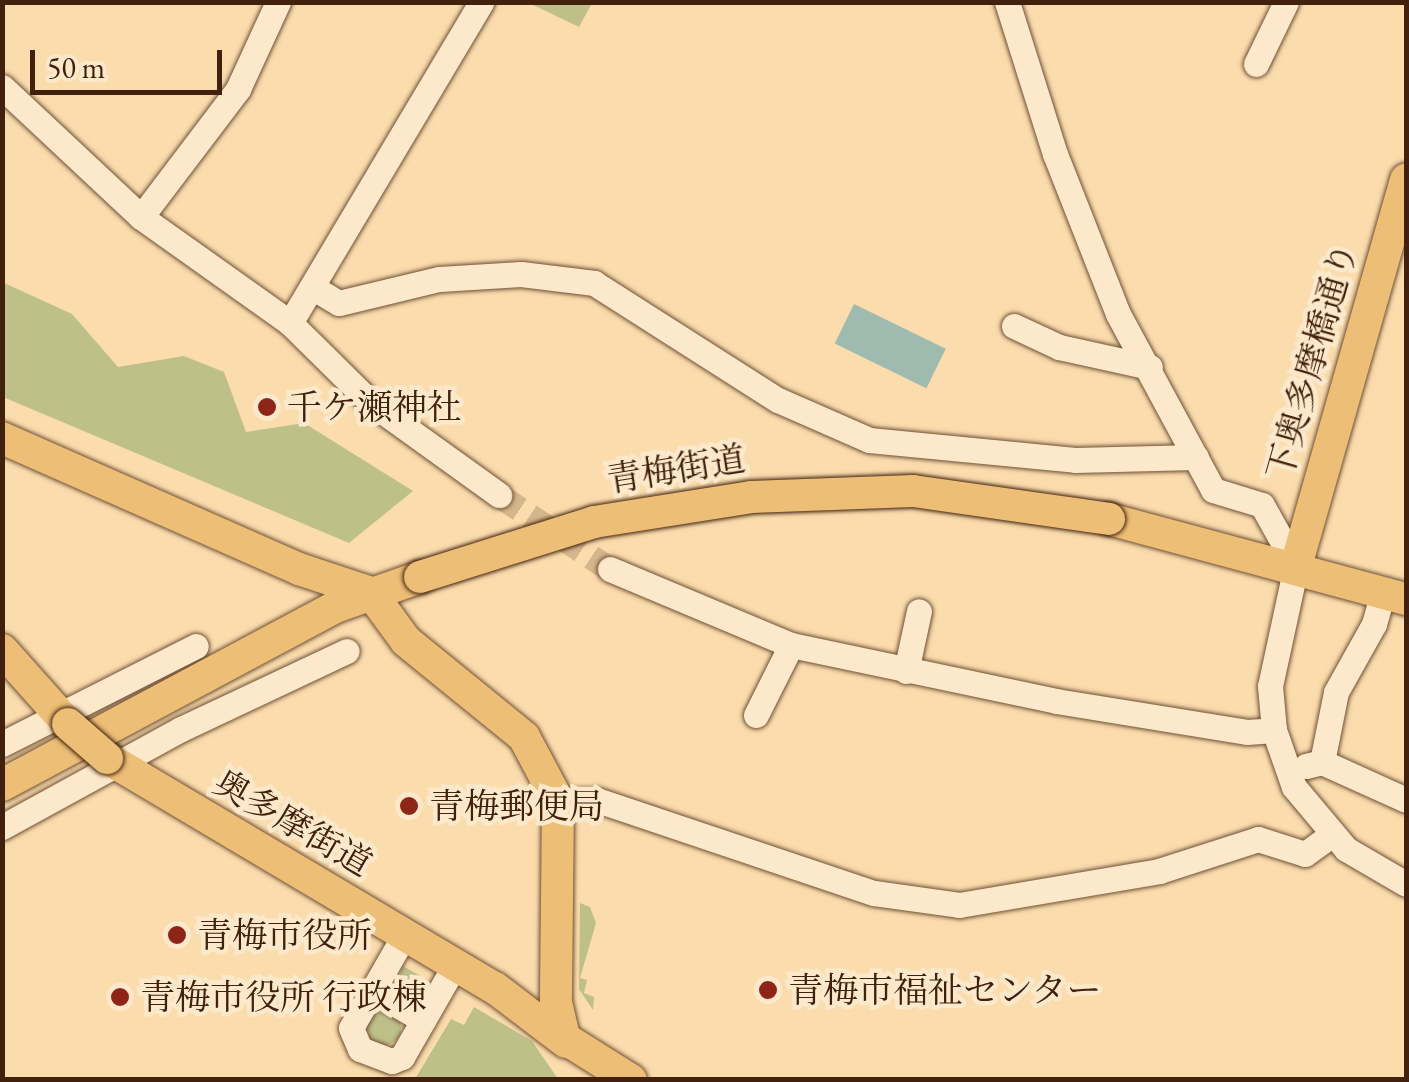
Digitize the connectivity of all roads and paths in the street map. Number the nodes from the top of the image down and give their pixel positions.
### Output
1 (278, 2) edge
2 (481, 2) edge
3 (1007, 2) edge
4 (1286, 2) edge
5 (1256, 64) dead end
6 (2, 87) edge
7 (1406, 179) edge
8 (142, 217) junction
9 (312, 287) junction
10 (290, 324) junction
11 (1014, 326) dead end
12 (1150, 367) junction
13 (2, 438) edge
14 (1196, 456) junction
15 (499, 495) tunnel mouth
16 (1296, 566) junction
17 (610, 569) tunnel mouth
18 (371, 593) junction
19 (1395, 595) edge
20 (919, 611) dead end
21 (792, 645) junction
22 (196, 646) dead end
23 (2, 650) edge
24 (347, 651) dead end
25 (906, 671) junction
26 (756, 715) dead end
27 (64, 719) junction
28 (1274, 730) junction
29 (2, 744) edge
30 (112, 762) junction
31 (1322, 762) junction
32 (1287, 772) junction
33 (2, 785) edge
34 (1406, 800) edge
35 (558, 801) junction
36 (2, 827) edge
37 (1330, 835) junction
38 (1406, 884) edge
39 (405, 934) junction
40 (455, 965) junction
41 (372, 991) junction
42 (423, 1020) junction
43 (564, 1038) junction
44 (373, 1069) edge
45 (590, 1080) edge
46 (631, 1080) edge

1 - 8 street
2 - 9 street
3 - 12 street
4 - 5 street
6 - 8 street
7 - 16 main road, 下奥多摩橋通り
8 - 10 street
9 - 10 street
9 - 14 street
10 - 15 street
11 - 12 street
12 - 14 street
13 - 18 main road
14 - 16 street
16 - 18 main road, 青梅街道, bridge
16 - 19 main road, 青梅街道
16 - 28 street
17 - 21 street
18 - 33 main road, 青梅街道
18 - 35 main road
19 - 31 street
20 - 25 street
21 - 25 street
21 - 26 street
22 - 27 street
23 - 27 main road, 奥多摩街道
24 - 30 street
25 - 28 street
27 - 29 street
27 - 30 main road, 奥多摩街道, bridge
28 - 32 street
30 - 36 street
30 - 39 main road, 奥多摩街道
31 - 32 street
31 - 34 street
32 - 37 street
35 - 37 street
35 - 43 main road
37 - 38 street
39 - 40 main road, 奥多摩街道
39 - 41 street
40 - 42 street
40 - 43 main road, 奥多摩街道
41 - 42 street
41 - 44 street
42 - 44 street
43 - 45 main road, 奥多摩街道
43 - 46 main road, 奥多摩街道

